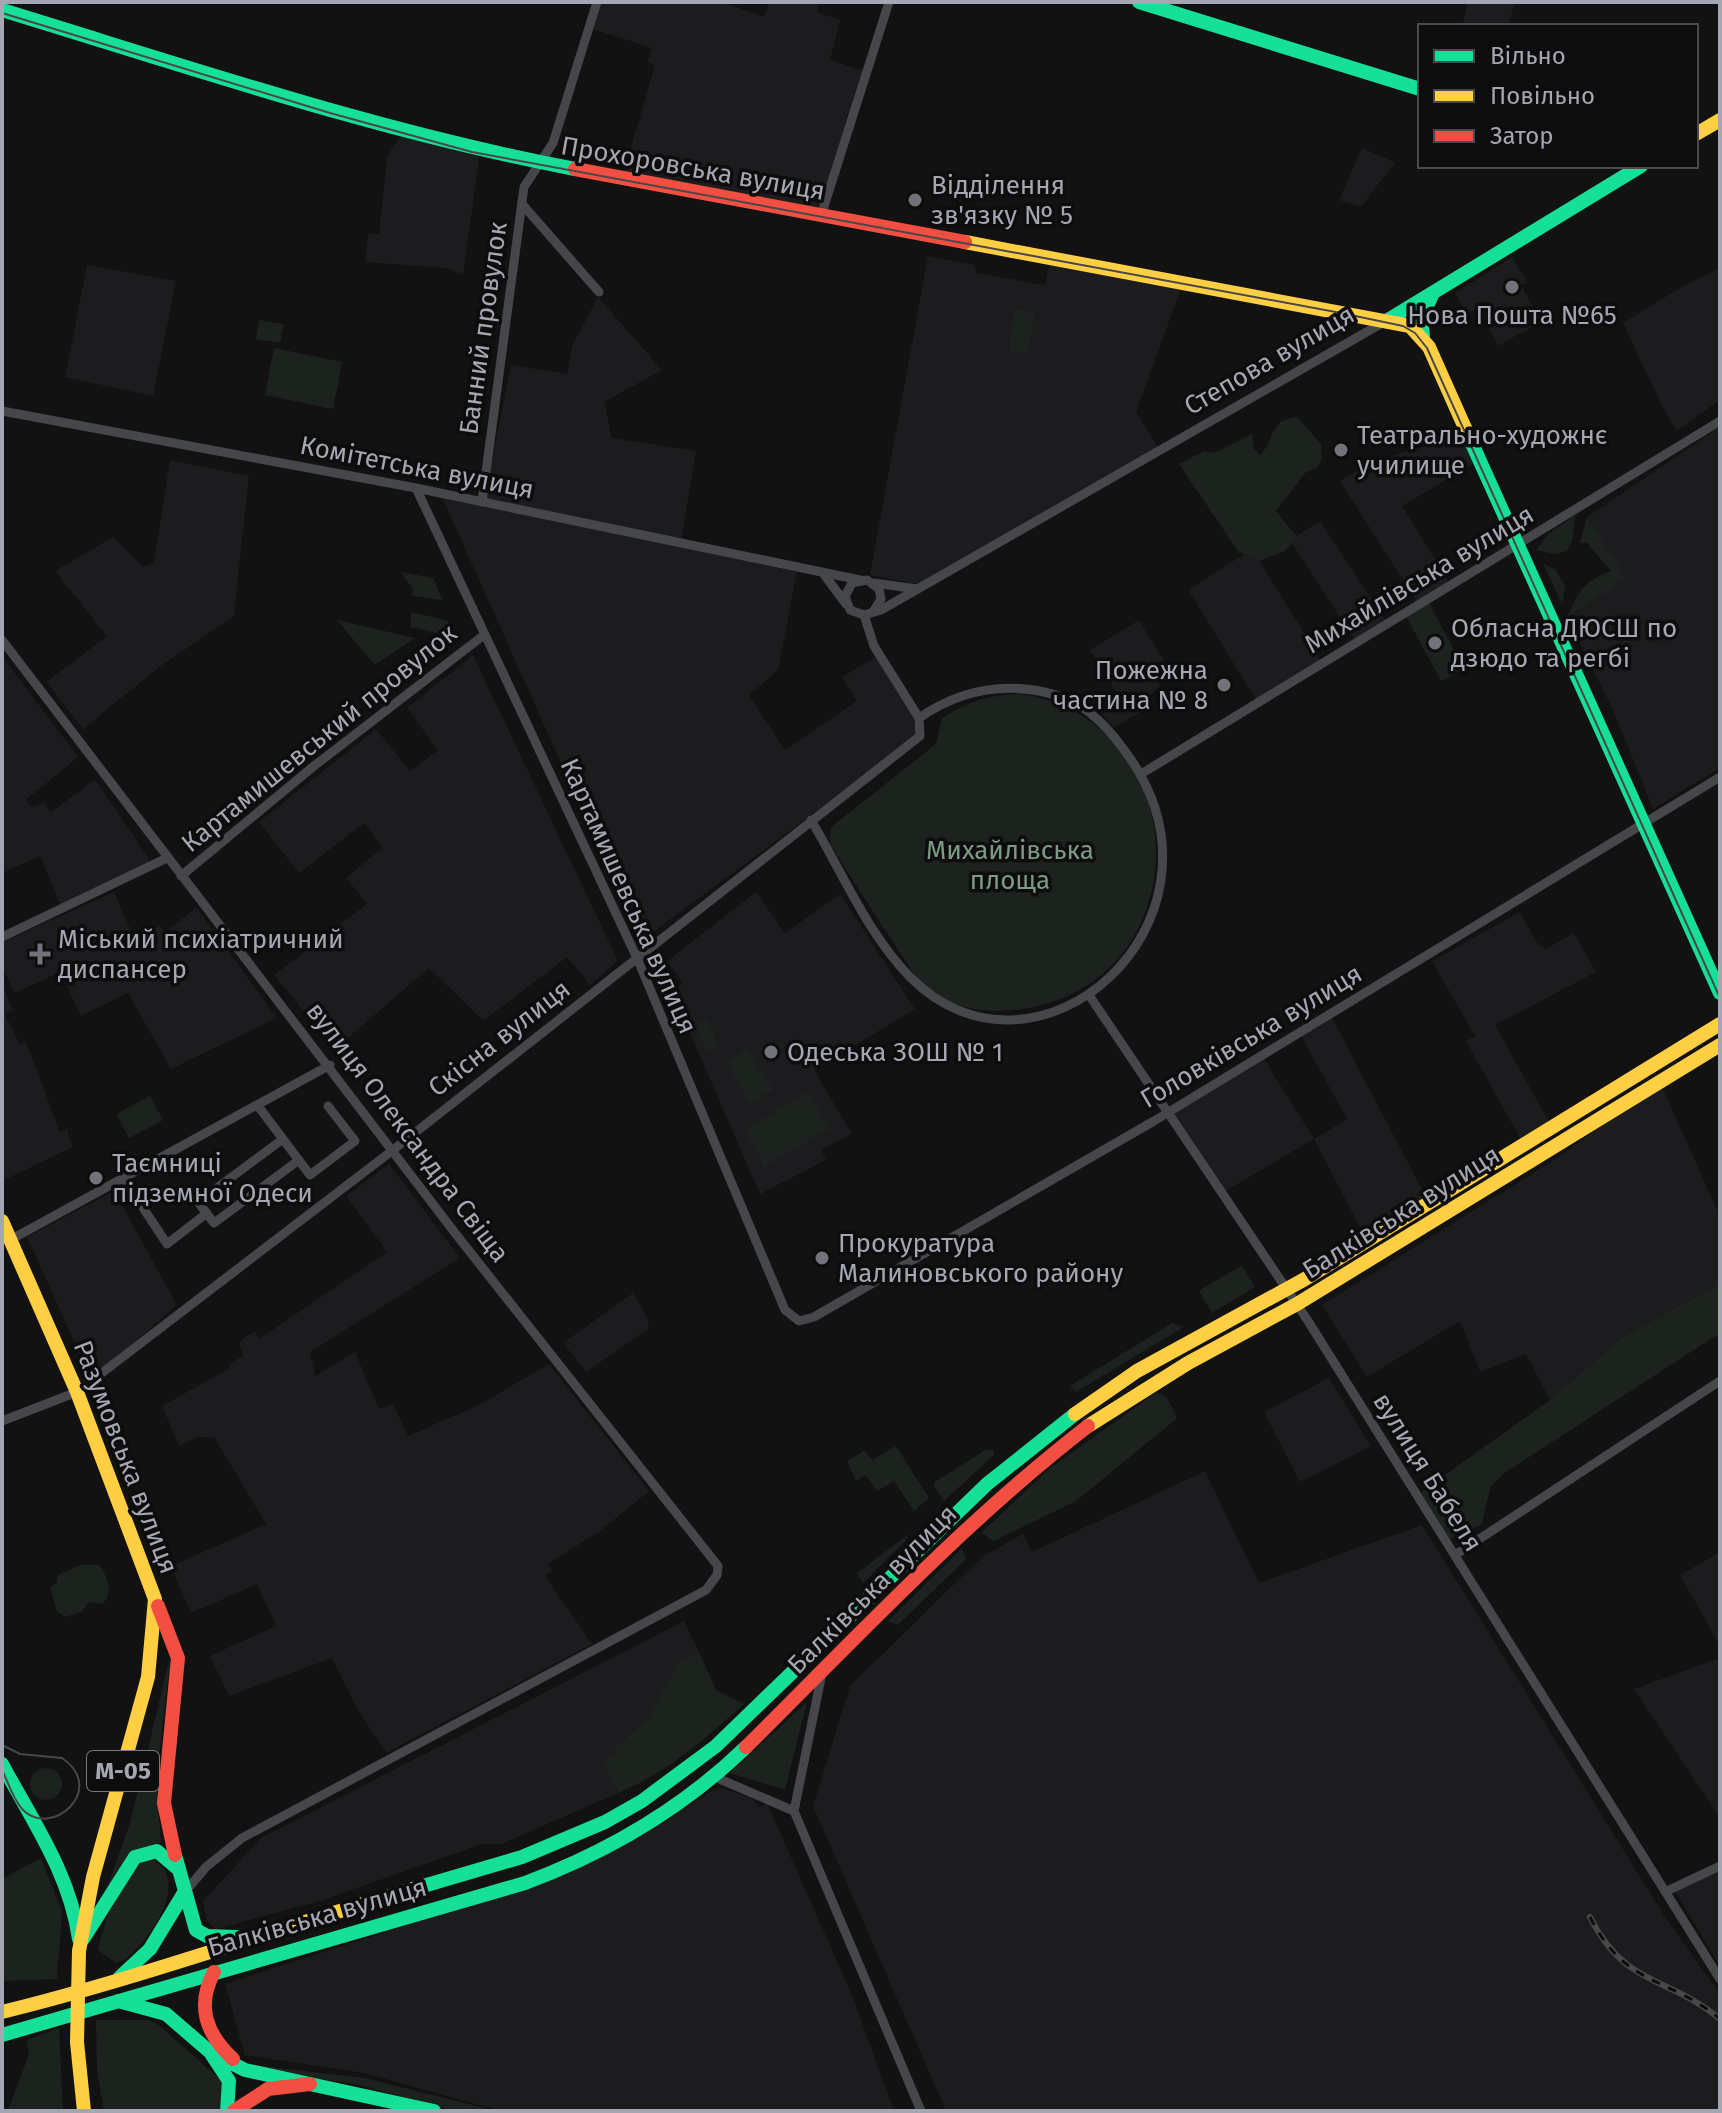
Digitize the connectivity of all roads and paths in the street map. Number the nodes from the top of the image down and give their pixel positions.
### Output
1 (597, 2) edge
2 (889, 2) edge
3 (1139, 2) edge
4 (2, 10) edge
5 (1418, 88) edge
6 (1720, 120) edge
7 (1698, 133) edge
8 (539, 164) junction
9 (1638, 168) edge
10 (522, 204) junction
11 (821, 216) junction
12 (1435, 291) junction
13 (599, 292) dead end
14 (1388, 320) junction
15 (1423, 336) junction
16 (2, 411) edge
17 (1720, 421) edge
18 (416, 488) junction
19 (482, 502) junction
20 (1518, 544) junction
21 (823, 573) junction
22 (860, 580) junction
23 (874, 583) junction
24 (917, 589) junction
25 (846, 604) junction
26 (869, 614) junction
27 (484, 635) junction
28 (2, 640) edge
29 (919, 718) junction
30 (1141, 774) junction
31 (1720, 777) edge
32 (811, 820) junction
33 (1644, 825) junction
34 (167, 858) junction
35 (181, 876) junction
36 (2, 937) edge
37 (637, 958) junction
38 (1720, 993) edge
39 (1089, 995) junction
40 (1720, 1024) edge
41 (1720, 1045) edge
42 (330, 1065) junction
43 (258, 1106) junction
44 (328, 1106) dead end
45 (1166, 1114) junction
46 (283, 1139) junction
47 (393, 1150) junction
48 (299, 1160) junction
49 (124, 1179) junction
50 (207, 1213) junction
51 (2, 1221) edge
52 (10, 1240) junction
53 (1287, 1289) junction
54 (1297, 1304) junction
55 (799, 1321) joint
56 (1720, 1381) edge
57 (77, 1392) junction
58 (2, 1421) edge
59 (1455, 1555) junction
60 (155, 1599) junction
61 (823, 1671) junction
62 (2, 1764) edge
63 (715, 1777) junction
64 (794, 1811) junction
65 (1720, 1866) edge
66 (177, 1868) junction
67 (1667, 1891) junction
68 (184, 1893) junction
69 (249, 1937) junction
70 (80, 1947) junction
71 (214, 1972) junction
72 (1720, 1979) edge
73 (107, 1986) junction
74 (117, 2001) junction
75 (2, 2012) edge
76 (2, 2035) edge
77 (210, 2052) junction
78 (245, 2070) junction
79 (310, 2084) junction
80 (428, 2110) edge
81 (84, 2111) edge
82 (227, 2111) edge
83 (234, 2111) edge
84 (921, 2111) edge

1 - 8 street, Банний провулок
2 - 11 street
3 - 5 main road
4 - 8 main road, Прохоровська вулиця
6 - 7 main road
8 - 10 street, Банний провулок
8 - 11 main road, Прохоровська вулиця
9 - 12 main road, Степова вулиця
10 - 13 street
10 - 19 street, Банний провулок
11 - 14 main road, Прохоровська вулиця
12 - 14 main road, Степова вулиця
12 - 15 main road
14 - 15 main road, Прохоровська вулиця
14 - 24 street, Степова вулиця
15 - 20 main road
16 - 18 street, Комітетська вулиця
17 - 20 street, Михайлівська вулиця
18 - 19 street, Комітетська вулиця
18 - 27 street, Картамишевська вулиця
19 - 21 street, Комітетська вулиця
20 - 30 street, Михайлівська вулиця
20 - 33 main road
21 - 22 street, Комітетська вулиця
21 - 25 street
22 - 23 street
22 - 25 street
23 - 24 street
23 - 26 street
24 - 26 street, Степова вулиця
25 - 26 street
26 - 29 street
27 - 35 street, Картамишевський провулок
27 - 37 street, Картамишевська вулиця
28 - 34 street, вулиця Олександра Свіща
29 - 30 street
29 - 32 street, Cкісна вулиця
30 - 39 street
31 - 33 street, Головківська вулиця
32 - 37 street, Cкісна вулиця
32 - 39 street
33 - 38 main road
33 - 45 street, Головківська вулиця
34 - 35 street, вулиця Олександра Свіща
34 - 36 street
35 - 42 street, вулиця Олександра Свіща
37 - 47 street, Cкісна вулиця
37 - 55 street, Картамишевська вулиця
39 - 45 street, вулиця Бабеля
40 - 53 main road, Балківська вулиця
41 - 54 main road, Балківська вулиця
42 - 43 street
42 - 47 street, вулиця Олександра Свіща
43 - 46 street
43 - 49 street
44 - 48 street
45 - 53 street, вулиця Бабеля
45 - 55 street, Головківська вулиця
46 - 48 street
46 - 50 street
47 - 57 street, Cкісна вулиця
47 - 68 street, вулиця Олександра Свіща
48 - 50 street
49 - 50 street
49 - 52 street
51 - 52 main road, Разумовська вулиця / М-05
52 - 57 main road, Разумовська вулиця / М-05
53 - 54 street, вулиця Бабеля
53 - 69 main road, Балківська вулиця
54 - 59 street, вулиця Бабеля
54 - 61 main road, Балківська вулиця
56 - 59 street
57 - 58 street, Cкісна вулиця
57 - 60 main road, Разумовська вулиця / М-05
59 - 67 street, вулиця Бабеля
60 - 66 main road
60 - 70 main road, Разумовська вулиця / М-05
61 - 63 main road, Балківська вулиця
61 - 64 street
62 - 70 main road
63 - 64 street
63 - 71 main road, Балківська вулиця
64 - 84 street
65 - 67 street
66 - 68 main road
66 - 70 main road
67 - 72 street, вулиця Бабеля
68 - 69 main road
68 - 73 main road
69 - 73 main road, Балківська вулиця
70 - 81 main road, М-05, bridge
71 - 74 main road, Балківська вулиця
71 - 78 main road
73 - 75 main road, Балківська вулиця
74 - 76 main road, Балківська вулиця
74 - 77 main road
77 - 78 main road
77 - 82 main road
78 - 79 main road
79 - 80 main road
79 - 83 main road

